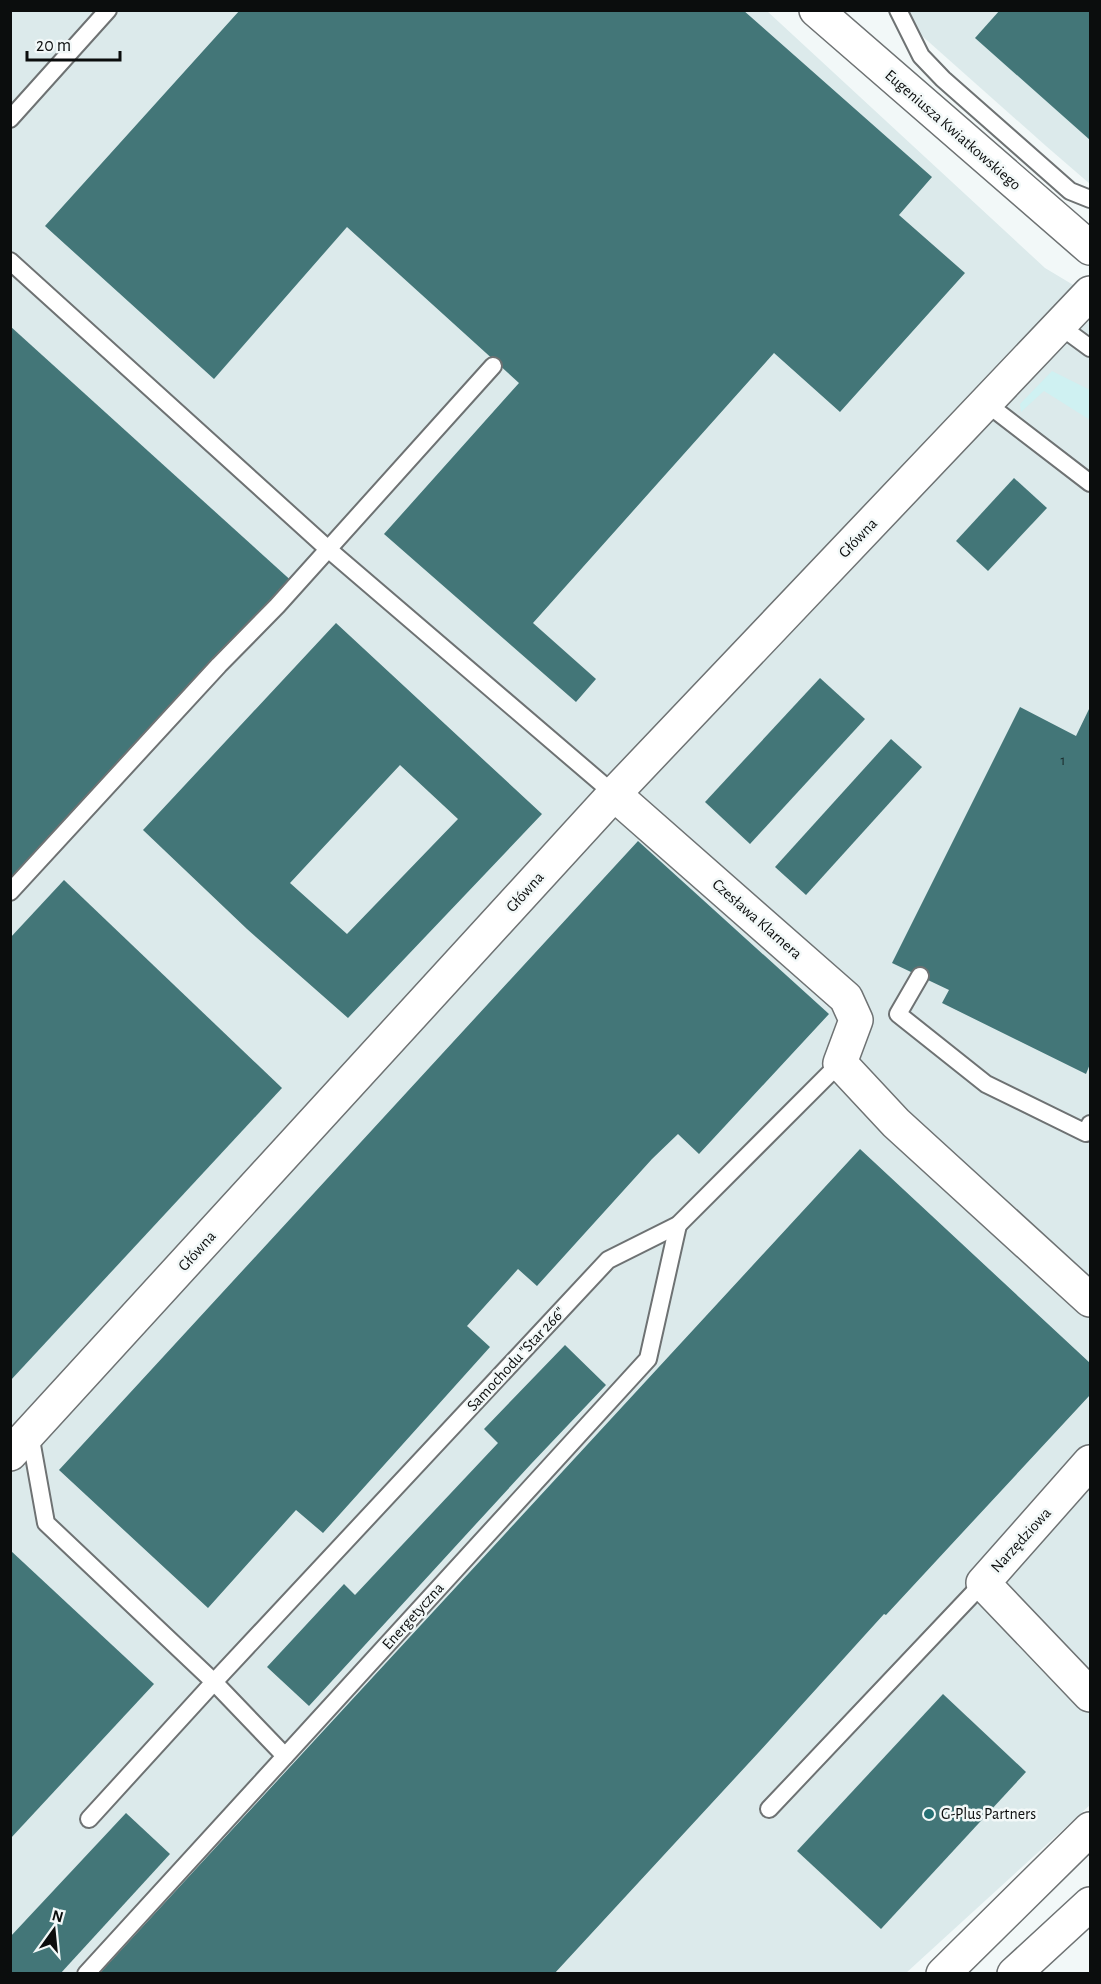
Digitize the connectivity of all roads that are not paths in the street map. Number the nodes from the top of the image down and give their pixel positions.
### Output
1 (108, 10) edge
2 (816, 10) edge
3 (898, 10) edge
4 (10, 119) edge
5 (1090, 199) edge
6 (1090, 248) edge
7 (10, 261) edge
8 (1090, 293) edge
9 (1060, 326) junction
10 (1090, 348) edge
11 (493, 366) dead end
12 (986, 403) junction
13 (1090, 483) edge
14 (328, 549) junction
15 (614, 794) junction
16 (10, 892) edge
17 (920, 976) dead end
18 (840, 1063) junction
19 (1090, 1125) edge
20 (678, 1225) junction
21 (1090, 1300) edge
22 (20, 1444) edge
23 (1090, 1462) edge
24 (984, 1583) junction
25 (214, 1682) junction
26 (1090, 1695) edge
27 (285, 1756) junction
28 (769, 1809) dead end
29 (89, 1819) dead end
30 (1090, 1828) edge
31 (1090, 1904) edge
32 (86, 1974) edge
33 (943, 1974) edge
34 (1014, 1974) edge

1 - 4 lane
2 - 6 street, Eugeniusza Kwiatkowskiego
3 - 5 lane
7 - 14 lane, Czesława Klarnera
8 - 9 street, Główna
9 - 10 lane
9 - 12 street, Główna
11 - 14 lane
12 - 13 lane
12 - 15 street, Główna
14 - 15 lane, Czesława Klarnera
14 - 16 lane
15 - 18 street, Czesława Klarnera
15 - 22 street, Główna
17 - 19 lane
18 - 20 lane, Samochodu "Star 266"
18 - 21 street
20 - 25 lane, Samochodu "Star 266"
20 - 27 lane, Energetyczna
22 - 25 lane, Główna
23 - 24 street, Narzędziowa
24 - 26 street, Narzędziowa
24 - 28 lane
25 - 27 lane
25 - 29 lane, Samochodu "Star 266"
27 - 32 lane, Energetyczna
30 - 33 street
31 - 34 street

